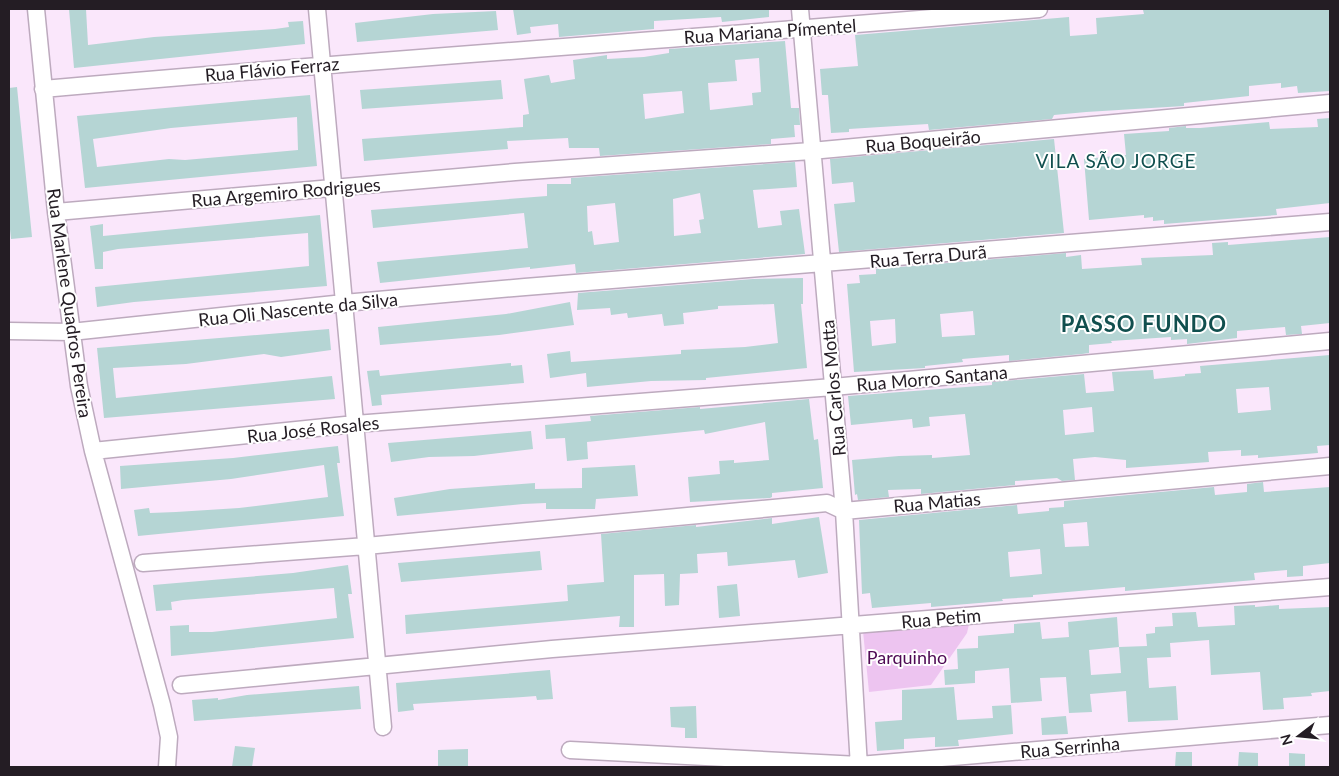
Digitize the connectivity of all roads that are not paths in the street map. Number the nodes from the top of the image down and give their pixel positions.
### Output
1 (36, 9) edge
2 (317, 9) edge
3 (800, 9) edge
4 (1039, 9) edge
5 (802, 30) junction
6 (502, 51) joint
7 (322, 64) junction
8 (43, 89) junction
9 (1330, 103) edge
10 (811, 151) junction
11 (515, 172) joint
12 (333, 188) junction
13 (56, 212) junction
14 (1330, 222) edge
15 (822, 265) junction
16 (525, 287) joint
17 (344, 303) junction
18 (9, 331) edge
19 (71, 332) junction
20 (1330, 341) edge
21 (833, 387) junction
22 (534, 411) joint
23 (355, 424) junction
24 (93, 451) junction
25 (1330, 466) edge
26 (844, 511) junction
27 (366, 546) junction
28 (143, 563) dead end
29 (1330, 587) edge
30 (850, 626) junction
31 (377, 666) junction
32 (181, 686) dead end
33 (1330, 725) edge
34 (383, 727) dead end
35 (570, 750) dead end
36 (859, 766) edge
37 (167, 767) edge

1 - 8 street, Rua Marlene Quadros Pereira
2 - 7 street
3 - 5 street, Rua Carlos Motta
4 - 5 street, Rua Mariana Pímentel
5 - 6 street, Rua Mariana Pímentel
5 - 10 street, Rua Carlos Motta
6 - 7 street, Rua Flávio Ferraz
7 - 8 street, Rua Flávio Ferraz
7 - 12 street
8 - 13 street, Rua Marlene Quadros Pereira
9 - 10 street, Rua Boqueirão
10 - 11 street, Rua Boqueirão
10 - 15 street, Rua Carlos Motta
11 - 12 street, Rua Argemiro Rodrigues
12 - 13 street, Rua Argemiro Rodrigues
12 - 17 street
13 - 19 street, Rua Marlene Quadros Pereira
14 - 15 street, Rua Terra Durã
15 - 16 street, Rua Terra Durã
15 - 21 street, Rua Carlos Motta
16 - 17 street, Rua Oli Nascente da Silva
17 - 19 street, Rua Oli Nascente da Silva
17 - 23 street
18 - 19 street, Rua Oli Nascente da Silva
19 - 24 street, Rua Marlene Quadros Pereira
20 - 21 street, Rua Morro Santana
21 - 22 street, Rua Morro Santana
21 - 26 street, Rua Carlos Motta
22 - 23 street, Rua José Rosales
23 - 24 street, Rua José Rosales
23 - 27 street
24 - 37 street, Rua Marlene Quadros Pereira
25 - 26 street, Rua Matias
26 - 27 street, Rua Matias
26 - 30 street, Rua Carlos Motta
27 - 28 street, Rua Matias
27 - 31 street
29 - 30 street, Rua Petim
30 - 31 street, Rua Petim
30 - 36 street, Rua Carlos Motta
31 - 32 street, Rua Petim
31 - 34 street
33 - 36 street, Rua Serrinha
35 - 36 street, Rua Serrinha

